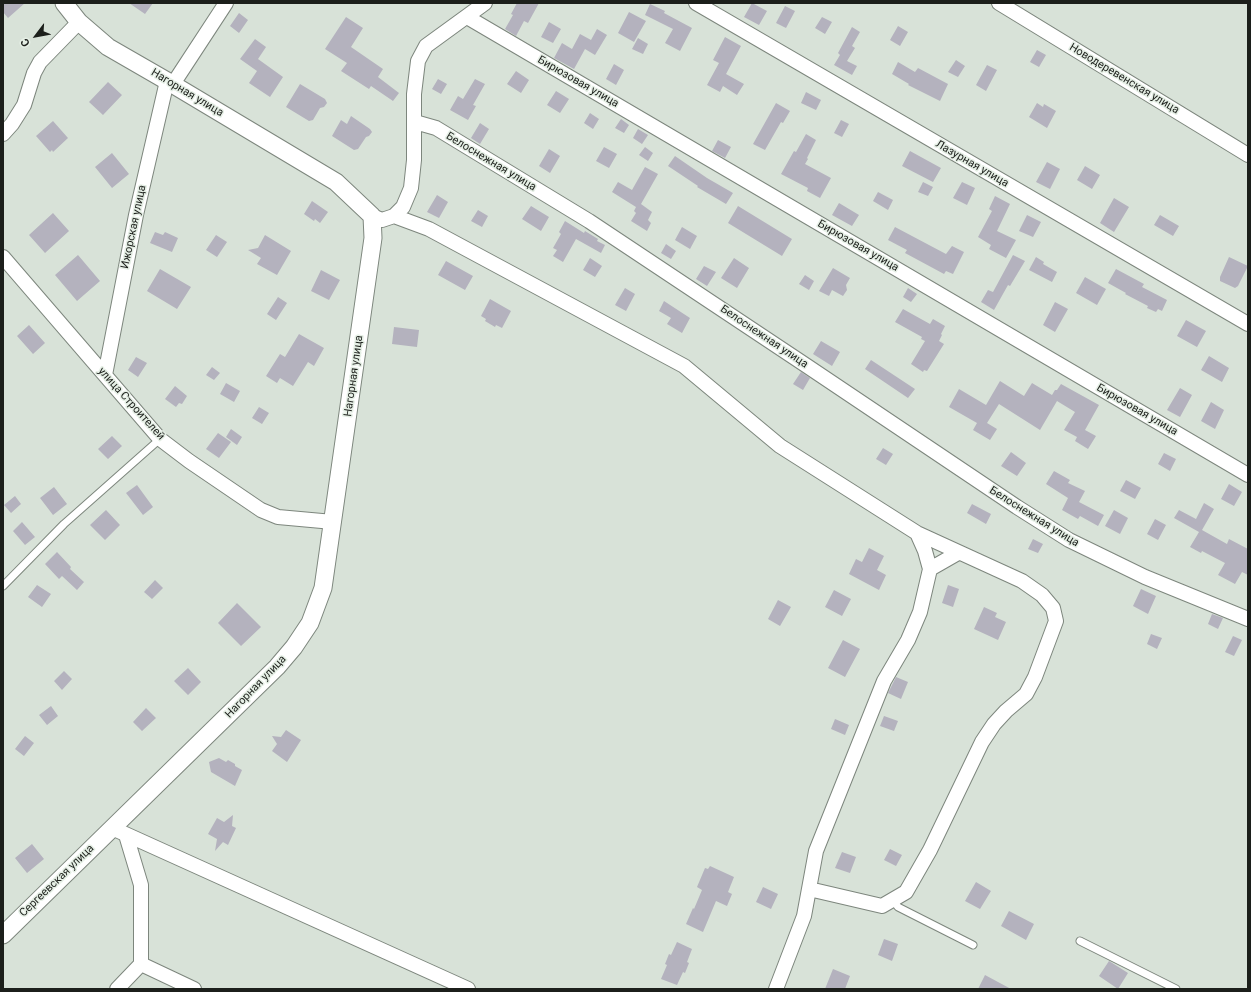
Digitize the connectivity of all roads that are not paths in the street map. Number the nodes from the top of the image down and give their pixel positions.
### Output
1 (64, 3) edge
2 (226, 3) edge
3 (484, 3) edge
4 (696, 3) edge
5 (999, 3) edge
6 (467, 17) junction
7 (79, 22) junction
8 (170, 82) junction
9 (415, 122) junction
10 (3, 134) edge
11 (1248, 155) edge
12 (372, 216) junction
13 (394, 216) junction
14 (3, 257) edge
15 (1248, 324) edge
16 (104, 375) junction
17 (160, 439) junction
18 (1248, 475) edge
19 (333, 522) junction
20 (917, 533) junction
21 (958, 553) junction
22 (930, 569) junction
23 (3, 586) edge
24 (1248, 619) edge
25 (119, 831) junction
26 (809, 889) junction
27 (893, 900) junction
28 (3, 935) edge
29 (1080, 941) dead end
30 (974, 945) dead end
31 (141, 964) junction
32 (117, 989) edge
33 (194, 989) edge
34 (468, 989) edge
35 (776, 989) edge
36 (1176, 989) edge

1 - 7 street, Нагорная улица
2 - 8 street, Ижорская улица
3 - 6 street
4 - 15 street, Лазурная улица
5 - 11 street, Новодеревенская улица
6 - 9 street
6 - 18 street, Бирюзовая улица
7 - 8 street, Нагорная улица
7 - 10 street
8 - 12 street, Нагорная улица
8 - 16 street, Ижорская улица
9 - 13 street
9 - 24 street, Белоснежная улица
12 - 13 street
12 - 19 street, Нагорная улица
13 - 20 street
14 - 16 street, улица Строителей
16 - 17 street, улица Строителей
17 - 19 street, улица Строителей
17 - 23 lane
19 - 25 street, Нагорная улица
20 - 21 street
20 - 22 street
21 - 22 street
21 - 27 street
22 - 26 street
25 - 28 street, Сергеевская улица
25 - 31 street
25 - 34 street
26 - 27 street
26 - 35 street
27 - 30 lane
29 - 36 lane
31 - 32 street
31 - 33 street

